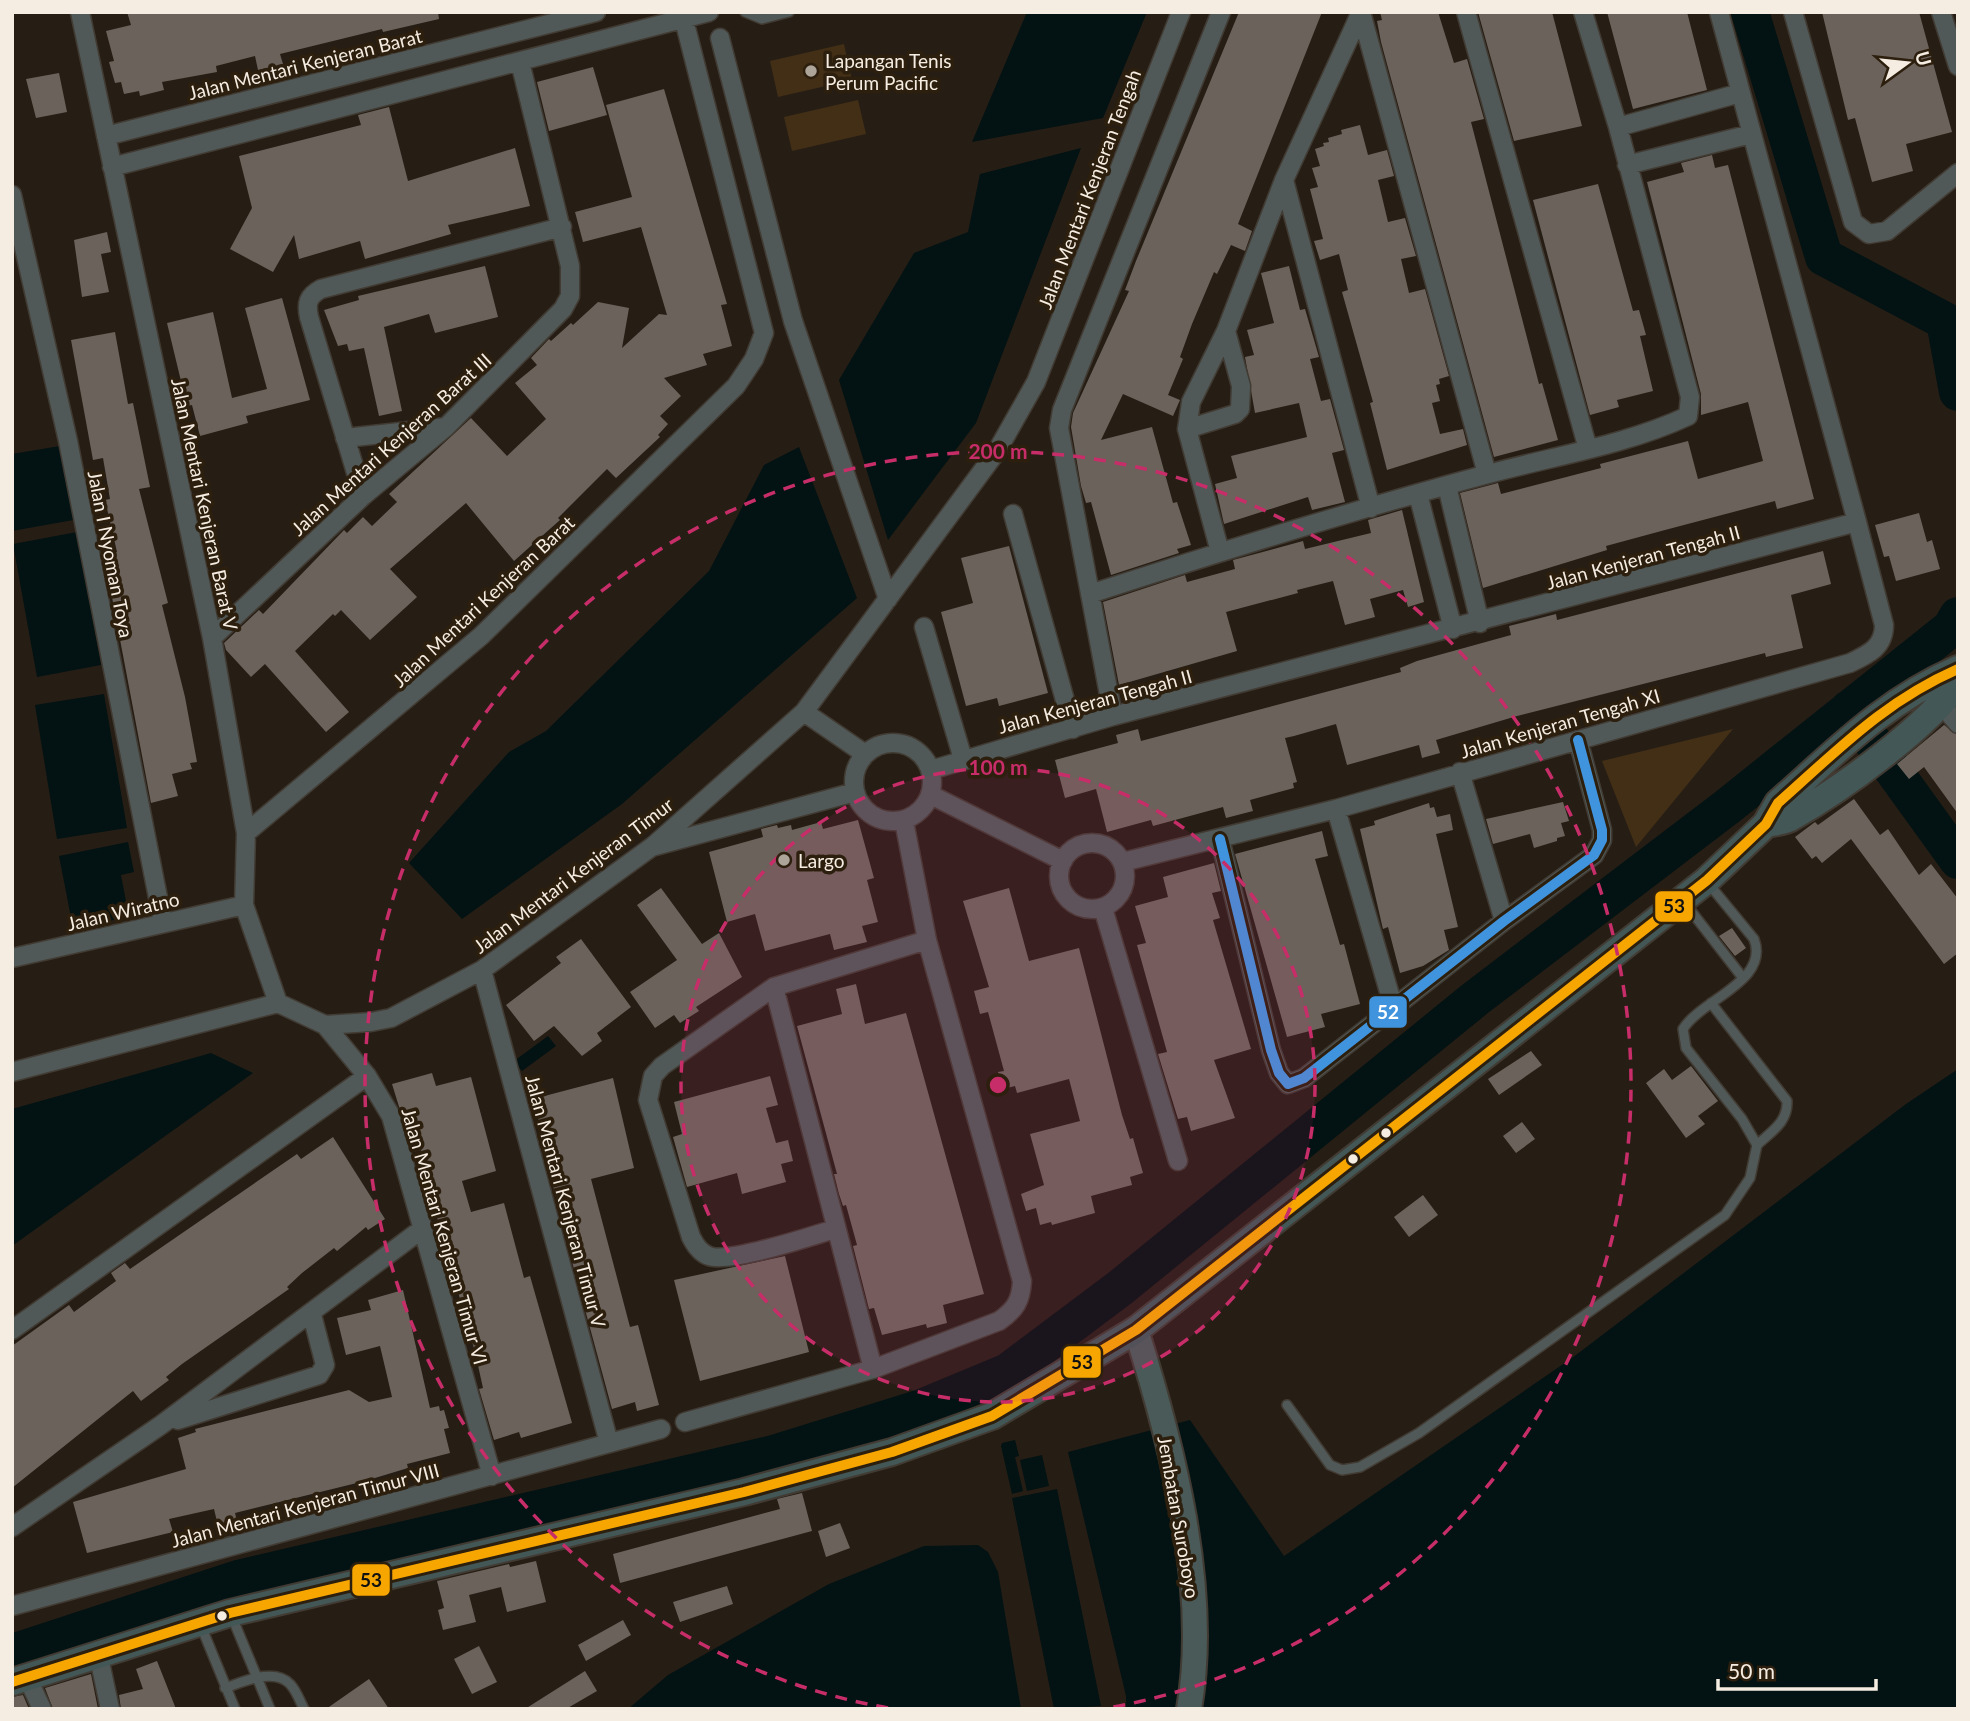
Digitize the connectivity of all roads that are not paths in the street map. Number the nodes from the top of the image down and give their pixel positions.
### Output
1 (80, 12) edge
2 (596, 12) edge
3 (709, 12) edge
4 (745, 12) edge
5 (789, 12) edge
6 (1181, 12) edge
7 (1221, 12) edge
8 (1361, 12) edge
9 (1466, 12) edge
10 (1583, 12) edge
11 (1719, 12) edge
12 (1793, 12) edge
13 (1941, 12) edge
14 (683, 16) edge
15 (720, 38) dead end
16 (520, 62) junction
17 (1958, 66) edge
18 (1740, 93) junction
19 (1618, 127) junction
20 (1751, 134) junction
21 (106, 136) junction
22 (1627, 165) junction
23 (754, 166) junction
24 (113, 167) junction
25 (1958, 173) edge
26 (724, 176) junction
27 (1284, 180) junction
28 (12, 195) edge
29 (562, 227) junction
30 (793, 321) junction
31 (1226, 331) junction
32 (764, 333) junction
33 (1036, 382) joint
34 (446, 428) junction
35 (1187, 429) junction
36 (345, 438) junction
37 (1588, 449) junction
38 (1487, 474) junction
39 (1447, 486) junction
40 (1418, 494) junction
41 (363, 496) junction
42 (1371, 508) junction
43 (1013, 514) dead end
44 (1857, 522) junction
45 (1220, 552) junction
46 (1090, 594) junction
47 (888, 599) junction
48 (1480, 623) junction
49 (924, 627) dead end
50 (1453, 629) junction
51 (212, 638) junction
52 (1958, 669) edge
53 (1958, 682) edge
54 (804, 712) junction
55 (1950, 715) edge
56 (1113, 716) junction
57 (1073, 729) junction
58 (1578, 740) junction
59 (865, 754) junction
60 (963, 758) junction
61 (931, 770) junction
62 (1460, 772) junction
63 (855, 792) junction
64 (931, 795) junction
65 (1336, 809) junction
66 (904, 821) junction
67 (1766, 824) junction
68 (246, 833) junction
69 (1220, 839) junction
70 (653, 846) junction
71 (1063, 861) junction
72 (1123, 862) junction
73 (1706, 881) junction
74 (1682, 900) junction
75 (244, 905) junction
76 (1103, 908) junction
77 (1504, 921) junction
78 (163, 923) junction
79 (927, 940) junction
80 (12, 958) edge
81 (482, 970) junction
82 (1743, 978) junction
83 (774, 987) junction
84 (278, 1003) junction
85 (1711, 1003) junction
86 (1394, 1009) junction
87 (325, 1025) junction
88 (12, 1072) edge
89 (367, 1076) junction
90 (1757, 1145) junction
91 (1178, 1161) dead end
92 (422, 1229) junction
93 (835, 1229) junction
94 (312, 1315) junction
95 (12, 1330) edge
96 (1136, 1330) junction
97 (873, 1369) junction
98 (1287, 1405) dead end
99 (685, 1422) dead end
100 (161, 1425) junction
101 (661, 1429) dead end
102 (609, 1443) junction
103 (492, 1476) junction
104 (12, 1527) edge
105 (13, 1600) edge
106 (230, 1613) junction
107 (200, 1622) junction
108 (98, 1653) junction
109 (255, 1678) junction
110 (20, 1679) edge
111 (225, 1688) junction
112 (42, 1709) edge
113 (110, 1709) edge
114 (235, 1709) edge
115 (270, 1709) edge
116 (304, 1709) edge
117 (1189, 1709) edge

1 - 21 street, Jalan Mentari Kenjeran Barat V
2 - 21 street, Jalan Mentari Kenjeran Barat
3 - 14 street
4 - 5 lane
6 - 33 street, Jalan Mentari Kenjeran Tengah
7 - 46 street
8 - 27 street
8 - 38 street
9 - 37 street
10 - 19 street
11 - 18 street
12 - 25 street
13 - 17 street
14 - 16 street
14 - 26 street
15 - 23 street
16 - 24 street
16 - 29 street, Jalan Mentari Kenjeran Barat III
18 - 19 street
18 - 20 street
19 - 22 street
20 - 22 street
20 - 44 street
21 - 24 street, Jalan Mentari Kenjeran Barat V
22 - 37 street
23 - 26 street
23 - 30 street
24 - 51 street, Jalan Mentari Kenjeran Barat V
26 - 32 street
27 - 31 street
27 - 42 street
28 - 78 street, Jalan I Nyoman Toya
29 - 34 street, Jalan Mentari Kenjeran Barat III
29 - 36 street
30 - 32 street
30 - 47 street
31 - 35 street
31 - 35 street
32 - 68 street, Jalan Mentari Kenjeran Barat
33 - 47 street, Jalan Mentari Kenjeran Timur
34 - 36 street
34 - 41 street, Jalan Mentari Kenjeran Barat III
35 - 45 street
36 - 41 street
37 - 38 street
38 - 39 street
39 - 40 street
39 - 48 street
40 - 42 street
40 - 50 street
41 - 51 street, Jalan Mentari Kenjeran Barat III
42 - 45 street
43 - 57 street
44 - 48 street, Jalan Kenjeran Tengah II
44 - 58 street, Jalan Kenjeran Tengah XI
45 - 46 street
46 - 56 street
47 - 54 street, Jalan Mentari Kenjeran Timur
48 - 50 street, Jalan Kenjeran Tengah II
49 - 60 street
50 - 56 street, Jalan Kenjeran Tengah II
51 - 68 street, Jalan Mentari Kenjeran Barat V
52 - 67 main road
53 - 55 main road
54 - 59 street
54 - 70 street, Jalan Mentari Kenjeran Timur
55 - 67 main road
56 - 57 street, Jalan Kenjeran Tengah II
57 - 60 street, Jalan Kenjeran Tengah II
58 - 62 street, Jalan Kenjeran Tengah XI
58 - 77 street
59 - 61 street
59 - 63 street
60 - 61 street, Jalan Kenjeran Tengah II
61 - 64 street
62 - 65 street, Jalan Kenjeran Tengah XI
62 - 77 street
63 - 66 street
63 - 70 street
64 - 66 street
64 - 71 street
65 - 69 street, Jalan Kenjeran Tengah XI
65 - 86 street
66 - 79 street
67 - 73 main road
68 - 75 street, Jalan Mentari Kenjeran Barat V
69 - 72 street, Jalan Kenjeran Tengah XI
69 - 86 street
70 - 81 street, Jalan Mentari Kenjeran Timur
71 - 72 street
71 - 76 street
72 - 76 street
73 - 74 main road
73 - 82 lane
74 - 82 lane
74 - 96 main road
75 - 78 street, Jalan Wiratno
75 - 84 street, Jalan Mentari Kenjeran Barat V
76 - 91 street
77 - 86 street
78 - 80 street, Jalan Wiratno
79 - 83 street
79 - 97 street
81 - 87 street, Jalan Mentari Kenjeran Timur
81 - 102 street, Jalan Mentari Kenjeran Timur V
82 - 85 lane
83 - 93 street
83 - 93 street
84 - 87 street
84 - 88 street
85 - 90 lane
85 - 90 lane
87 - 89 street, Jalan Mentari Kenjeran Timur VI
89 - 92 street, Jalan Mentari Kenjeran Timur VI
89 - 95 street
90 - 98 lane
92 - 94 street
92 - 103 street, Jalan Mentari Kenjeran Timur VI
93 - 97 street
94 - 100 street
94 - 100 street
96 - 106 main road
96 - 117 street, Jembatan Suroboyo
97 - 99 street
100 - 104 street
101 - 102 street, Jalan Mentari Kenjeran Timur VIII
102 - 103 street, Jalan Mentari Kenjeran Timur VIII
103 - 105 street, Jalan Mentari Kenjeran Timur VIII
106 - 107 main road
106 - 109 lane
107 - 108 main road
107 - 111 lane
108 - 110 main road
108 - 113 street
109 - 111 lane
109 - 115 lane
109 - 116 lane
110 - 112 street
111 - 114 lane

